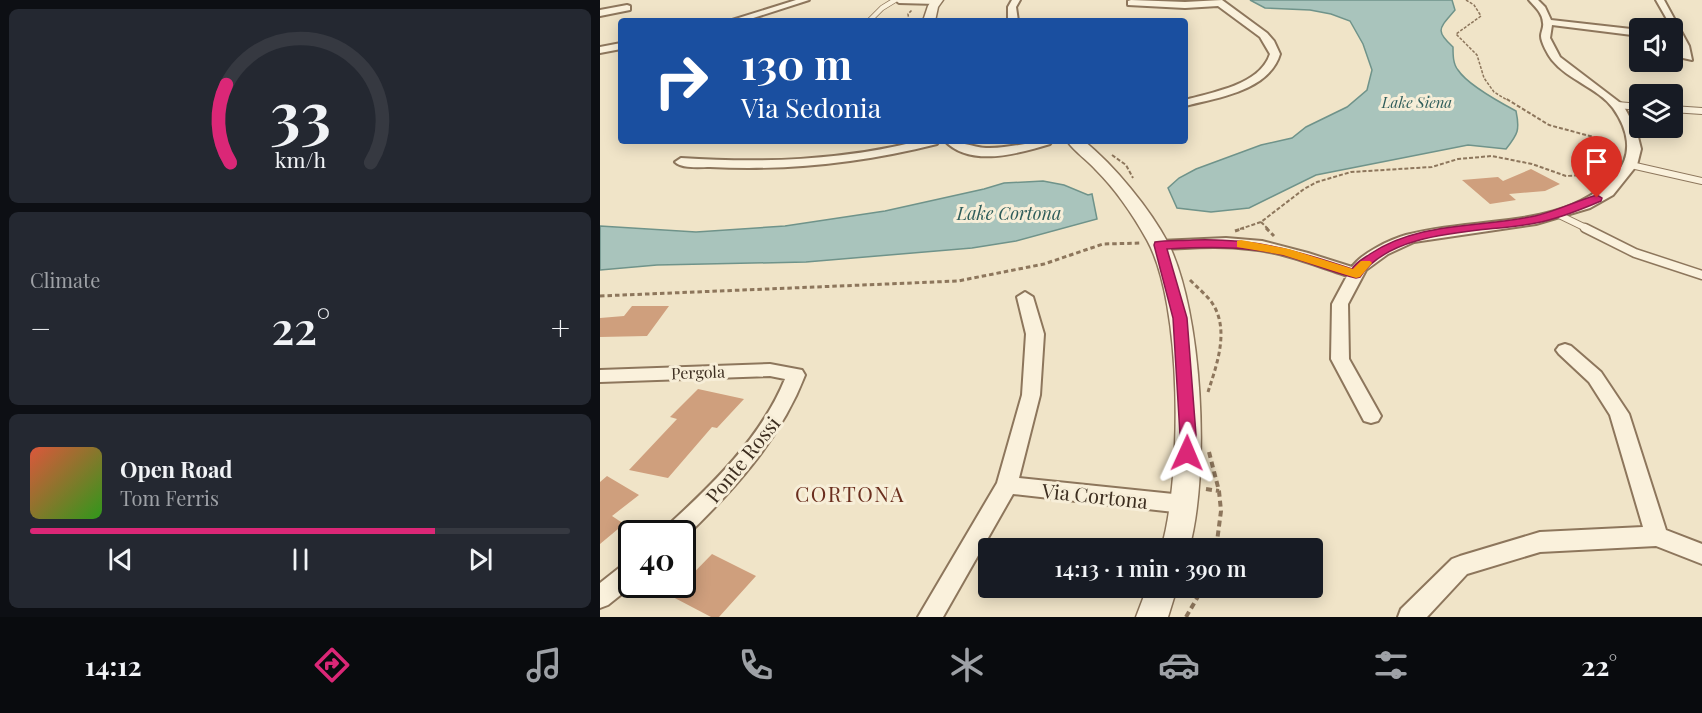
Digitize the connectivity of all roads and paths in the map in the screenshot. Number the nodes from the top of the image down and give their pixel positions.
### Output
1 (778, 0) edge
2 (805, 0) edge
3 (897, 0) edge
4 (1016, 0) edge
5 (1466, 0) edge
6 (1533, 0) edge
7 (1660, 0) edge
8 (938, 1) edge
9 (1218, 1) edge
10 (1131, 3) dead end
11 (788, 6) junction
12 (627, 8) dead end
13 (600, 13) edge
14 (745, 18) edge
15 (871, 18) edge
16 (930, 18) edge
17 (1013, 18) edge
18 (1668, 18) edge
19 (1548, 22) junction
20 (1629, 32) edge
21 (1683, 45) edge
22 (618, 47) edge
23 (600, 50) edge
24 (1688, 58) dead end
25 (1188, 103) edge
26 (1617, 105) junction
27 (1629, 106) edge
28 (1683, 110) edge
29 (1702, 111) edge
30 (920, 144) edge
31 (957, 144) edge
32 (985, 144) edge
33 (1037, 144) edge
34 (1078, 144) edge
35 (963, 147) junction
36 (681, 162) dead end
37 (1631, 165) junction
38 (1702, 180) edge
39 (1557, 214) junction
40 (1261, 222) junction
41 (1235, 231) dead end
42 (1274, 236) dead end
43 (1154, 244) junction
44 (1185, 274) dead end
45 (1356, 274) junction
46 (1702, 275) edge
47 (600, 296) edge
48 (1025, 297) dead end
49 (1565, 350) dead end
50 (796, 375) joint
51 (600, 376) edge
52 (1207, 396) dead end
53 (1371, 416) dead end
54 (1208, 446) dead end
55 (1007, 485) junction
56 (1219, 491) junction
57 (1190, 496) junction
58 (688, 520) edge
59 (1657, 536) junction
60 (1178, 538) edge
61 (1217, 538) edge
62 (1702, 554) edge
63 (618, 583) edge
64 (600, 597) edge
65 (1159, 598) edge
66 (1197, 598) edge
67 (930, 617) edge
68 (1152, 617) edge
69 (1186, 617) edge
70 (1410, 617) edge

1 - 11 street
2 - 11 street
3 - 8 street
3 - 15 lane
4 - 17 street
5 - 40 path
6 - 19 street
7 - 18 street
8 - 16 street
9 - 10 street
9 - 25 street
11 - 14 street
12 - 13 street
19 - 20 street
19 - 26 street
21 - 24 street
22 - 23 street
26 - 27 lane
26 - 37 street
28 - 29 lane
30 - 36 street
31 - 35 street
32 - 35 street
33 - 35 street
34 - 43 street
37 - 38 lane
37 - 39 street
39 - 45 street
39 - 46 lane
40 - 41 path
40 - 42 path
43 - 45 street
43 - 47 path
43 - 57 street
44 - 52 path
45 - 53 street
48 - 55 street
49 - 59 street
50 - 51 street, Pergola
50 - 58 street, Ponte Rossi
54 - 56 path
55 - 57 street, Via Cortona
55 - 67 street
56 - 57 path
56 - 61 path
57 - 60 street
59 - 62 street
59 - 70 street
63 - 64 street
65 - 68 street
66 - 69 path

